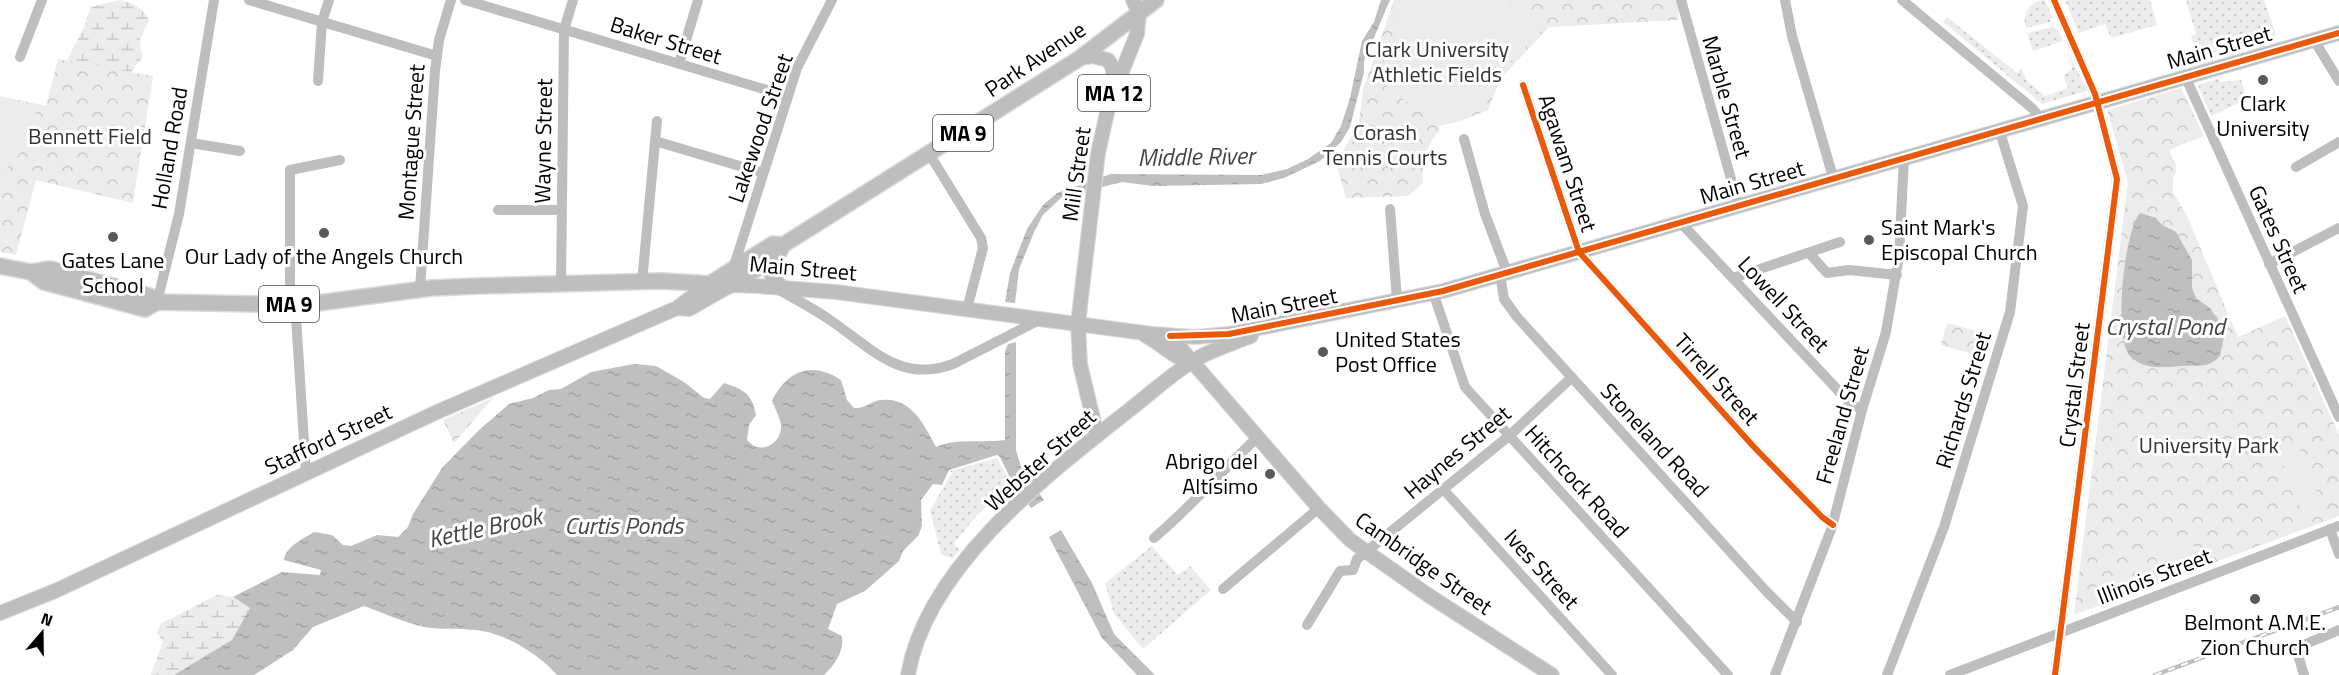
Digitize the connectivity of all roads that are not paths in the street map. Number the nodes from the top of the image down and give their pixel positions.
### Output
1 (42, 0) edge
2 (214, 0) edge
3 (249, 0) edge
4 (329, 0) edge
5 (451, 0) edge
6 (465, 0) edge
7 (573, 0) edge
8 (698, 0) edge
9 (832, 0) edge
10 (1156, 0) edge
11 (1681, 0) edge
12 (1785, 0) edge
13 (1902, 0) edge
14 (2054, 0) edge
15 (1136, 7) edge
16 (322, 22) junction
17 (564, 30) junction
18 (2339, 33) edge
19 (2314, 40) junction
20 (437, 56) junction
21 (20, 57) dead end
22 (1080, 58) junction
23 (679, 64) junction
24 (2185, 76) junction
25 (318, 81) dead end
26 (2339, 81) edge
27 (1523, 85) dead end
28 (1113, 94) junction
29 (787, 96) junction
30 (2097, 101) junction
31 (2040, 118) junction
32 (657, 120) dead end
33 (2000, 129) junction
34 (1464, 139) dead end
35 (655, 141) junction
36 (2339, 142) edge
37 (191, 143) junction
38 (240, 151) dead end
39 (930, 154) junction
40 (1904, 157) junction
41 (340, 160) dead end
42 (2296, 166) dead end
43 (763, 174) junction
44 (1833, 177) junction
45 (1738, 204) junction
46 (1390, 209) dead end
47 (498, 210) dead end
48 (561, 210) junction
49 (1680, 222) junction
50 (2339, 228) edge
51 (1840, 242) dead end
52 (780, 250) junction
53 (1579, 252) junction
54 (1809, 253) junction
55 (2269, 264) junction
56 (0, 266) edge
57 (1504, 273) junction
58 (1897, 275) junction
59 (1733, 278) junction
60 (731, 279) junction
61 (672, 281) junction
62 (642, 282) junction
63 (561, 284) junction
64 (709, 284) junction
65 (778, 288) junction
66 (420, 289) junction
67 (1433, 292) junction
68 (1397, 300) junction
69 (158, 302) junction
70 (293, 304) junction
71 (680, 304) junction
72 (967, 309) junction
73 (1041, 319) junction
74 (1078, 324) junction
75 (1273, 326) junction
76 (1138, 332) junction
77 (1170, 336) junction
78 (1212, 336) junction
79 (1193, 361) junction
80 (1571, 378) junction
81 (1862, 410) junction
82 (2339, 417) edge
83 (1097, 435) junction
84 (1509, 435) junction
85 (1258, 437) junction
86 (306, 473) junction
87 (1443, 489) junction
88 (1319, 508) junction
89 (1833, 525) junction
90 (2334, 527) edge
91 (1155, 538) dead end
92 (1365, 552) junction
93 (2339, 554) edge
94 (1223, 589) dead end
95 (0, 613) edge
96 (1797, 621) junction
97 (1307, 625) dead end
98 (2339, 630) edge
99 (2061, 633) junction
100 (908, 675) edge
101 (1552, 675) edge
102 (1612, 675) edge
103 (1728, 675) edge
104 (1775, 675) edge
105 (1887, 675) edge
106 (1950, 675) edge
107 (2055, 675) edge
108 (2304, 675) edge

1 - 21 street
2 - 37 street, Holland Road
3 - 16 street
4 - 16 street
5 - 20 street, Montague Street
6 - 17 street, Baker Street
7 - 17 street, Wayne Street
8 - 23 street
9 - 29 street, Lakewood Street
10 - 15 highway, Park Avenue / MA 9
11 - 45 street, Marble Street
12 - 44 street
13 - 31 street
14 - 30 street, Crystal Street
15 - 22 highway, Park Avenue / MA 9
15 - 28 main road, Mill Street / MA 12
16 - 20 street
16 - 25 street
17 - 23 street, Baker Street
17 - 48 street, Wayne Street
18 - 19 main road, Main Street
19 - 24 main road, Main Street
19 - 26 street
20 - 66 street, Montague Street
22 - 28 main road
22 - 39 highway, Park Avenue / MA 9
23 - 29 street, Baker Street
24 - 30 main road, Main Street
24 - 55 street, Gates Street
27 - 53 street, Agawam Street
28 - 74 main road, Mill Street / MA 12
29 - 43 street, Lakewood Street
30 - 31 main road, Main Street
30 - 99 street, Crystal Street
31 - 33 main road, Main Street
32 - 35 street
33 - 40 main road, Main Street
33 - 105 street, Richards Street
34 - 57 street, Stoneland Road
35 - 43 street
35 - 62 street
36 - 42 street
37 - 38 street
37 - 69 street, Holland Road
39 - 52 highway, Park Avenue / MA 9
39 - 72 street
40 - 44 main road, Main Street
40 - 58 street, Freeland Street
41 - 70 street
43 - 60 street, Lakewood Street
44 - 45 main road, Main Street
45 - 49 main road, Main Street
46 - 68 street
47 - 48 street
48 - 63 street, Wayne Street
49 - 53 main road, Main Street
49 - 59 street, Lowell Street
50 - 55 street
51 - 54 street
52 - 60 highway, Park Avenue / MA 9
52 - 65 main road
53 - 57 main road, Main Street
53 - 89 street, Tirrell Street
54 - 58 street
54 - 59 street
55 - 82 street, Gates Street
56 - 69 highway, MA 9
57 - 67 main road, Main Street
57 - 80 street, Stoneland Road
58 - 81 street, Freeland Street
59 - 81 street, Lowell Street
60 - 64 highway, Park Avenue / MA 9
60 - 65 main road, Main Street
60 - 71 main road, Stafford Street
61 - 62 highway, MA 9
61 - 64 highway, MA 9
61 - 71 main road
62 - 63 highway, MA 9
63 - 66 highway, MA 9
64 - 71 main road, Stafford Street
65 - 72 main road, Main Street
65 - 73 street
66 - 70 highway, MA 9
67 - 68 main road, Main Street
67 - 84 street, Hitchcock Road
68 - 75 main road, Main Street
69 - 70 highway, MA 9
70 - 86 street
71 - 86 main road, Stafford Street
72 - 73 main road, Main Street
73 - 74 main road, Main Street
74 - 76 main road, Main Street
74 - 83 main road, MA 12
75 - 78 main road, Main Street
75 - 79 main road, Webster Street
76 - 77 main road, Main Street
76 - 79 main road, Cambridge Street
77 - 78 main road, Main Street
77 - 79 main road, Cambridge Street
78 - 79 main road, Webster Street
79 - 83 main road, Webster Street
79 - 85 main road, Cambridge Street
80 - 84 street, Haynes Street
80 - 96 street, Stoneland Road
81 - 89 street, Freeland Street
83 - 100 main road, Webster Street
84 - 87 street, Haynes Street
84 - 103 street, Hitchcock Road
85 - 88 main road, Cambridge Street
85 - 91 street
86 - 95 main road, Stafford Street
87 - 92 street, Haynes Street
87 - 102 street, Ives Street
88 - 92 main road, Cambridge Street
88 - 94 street
89 - 96 street, Freeland Street
90 - 93 street
90 - 99 street, Illinois Street
92 - 97 street, Haynes Street
92 - 101 main road, Cambridge Street
96 - 104 street, Freeland Street
98 - 108 street
99 - 106 street, Illinois Street
99 - 107 street, Crystal Street

